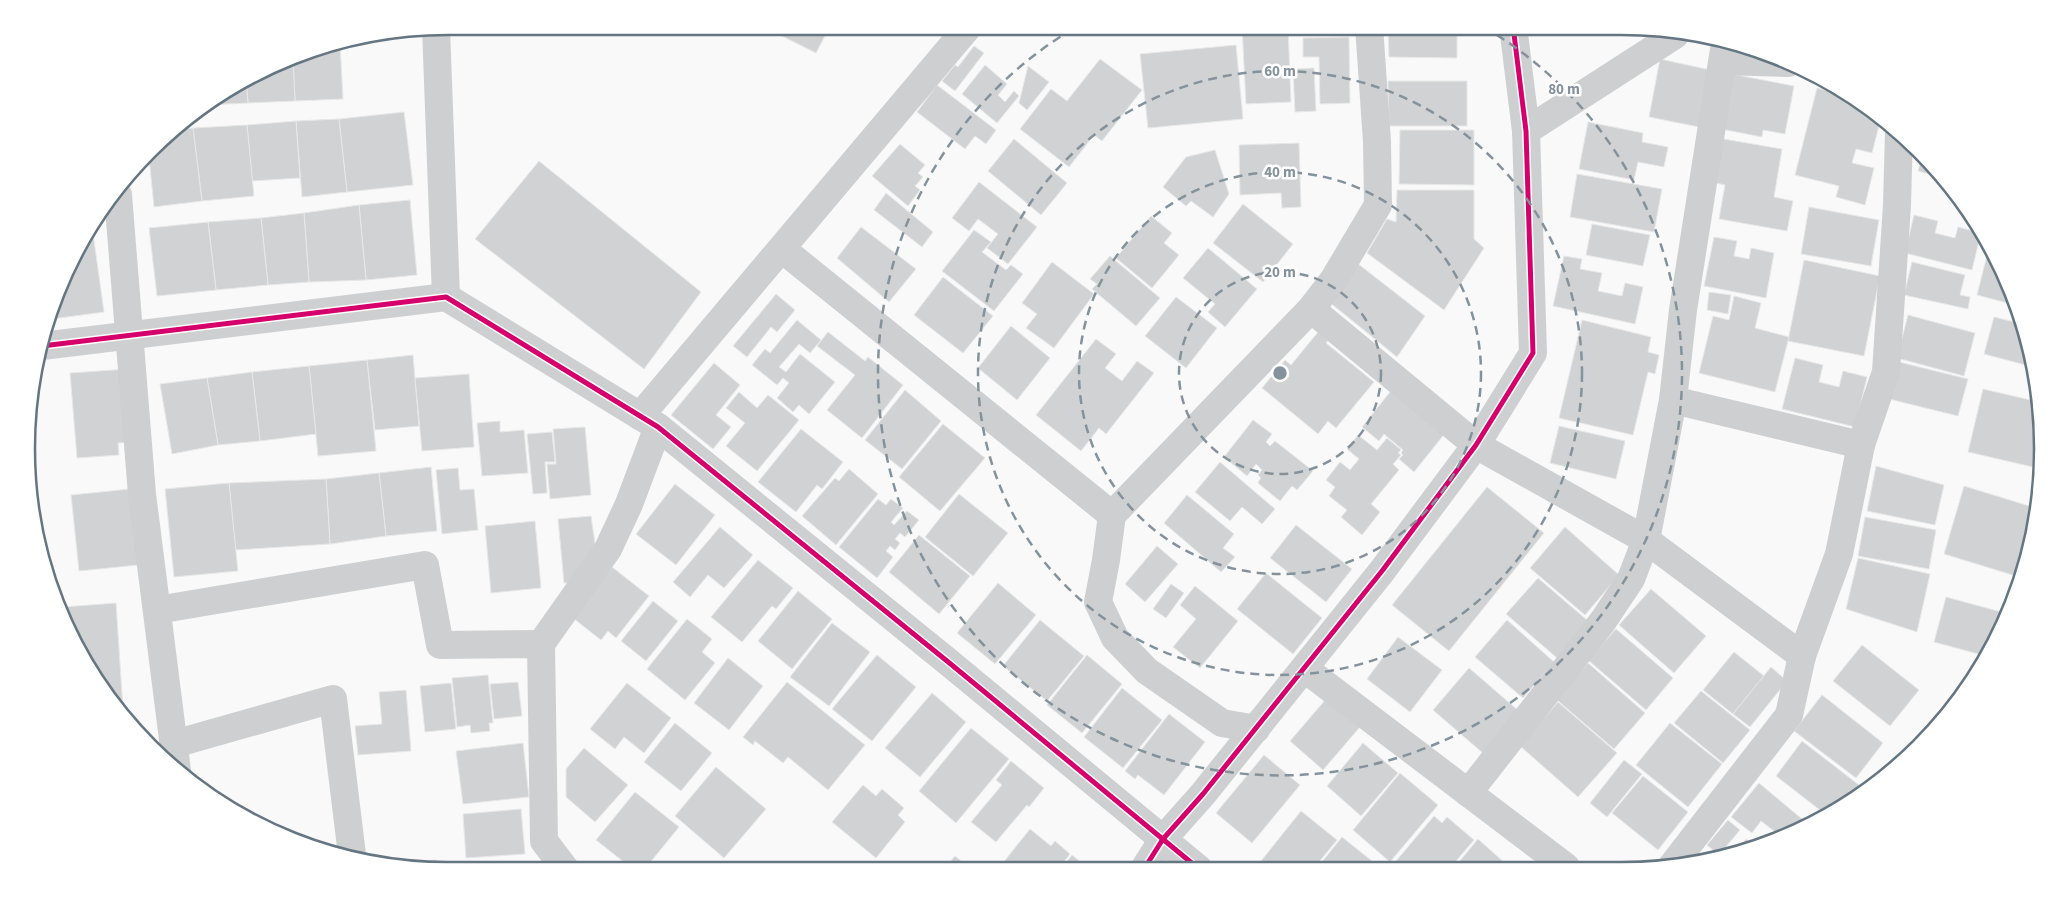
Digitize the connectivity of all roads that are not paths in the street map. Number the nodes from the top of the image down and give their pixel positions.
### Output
1 (436, 35) edge
2 (961, 35) edge
3 (1369, 35) edge
4 (1515, 35) edge
5 (1669, 38) edge
6 (1724, 52) edge
7 (1753, 57) edge
8 (1526, 131) junction
9 (1899, 143) edge
10 (118, 199) edge
11 (782, 249) junction
12 (446, 297) junction
13 (1310, 308) junction
14 (130, 335) junction
15 (48, 345) edge
16 (1673, 400) junction
17 (649, 421) junction
18 (1476, 445) junction
19 (1861, 445) junction
20 (1112, 515) junction
21 (1646, 540) junction
22 (157, 610) junction
23 (540, 644) junction
24 (1802, 656) junction
25 (1305, 668) junction
26 (1256, 729) junction
27 (174, 744) junction
28 (176, 759) edge
29 (1468, 793) junction
30 (1163, 839) junction
31 (351, 850) edge
32 (1678, 857) edge
33 (560, 862) edge
34 (1148, 862) edge
35 (1191, 862) edge
36 (1559, 862) edge

1 - 12 street
2 - 11 street
3 - 13 street
4 - 8 street
5 - 8 street
6 - 7 street
6 - 16 street
8 - 18 street
9 - 19 street
10 - 14 street
11 - 17 street
11 - 20 street
12 - 14 street
12 - 17 street
13 - 18 street
13 - 20 street
14 - 15 street
14 - 22 street
16 - 19 street
16 - 21 street
17 - 23 street
17 - 30 street
18 - 21 street
18 - 25 street
19 - 24 street
20 - 26 street
21 - 24 street
21 - 29 street
22 - 23 street
22 - 27 street
23 - 33 street
24 - 32 street
25 - 26 street
25 - 29 street
26 - 30 street
27 - 28 street
27 - 31 street
29 - 36 street
30 - 34 street
30 - 35 street

